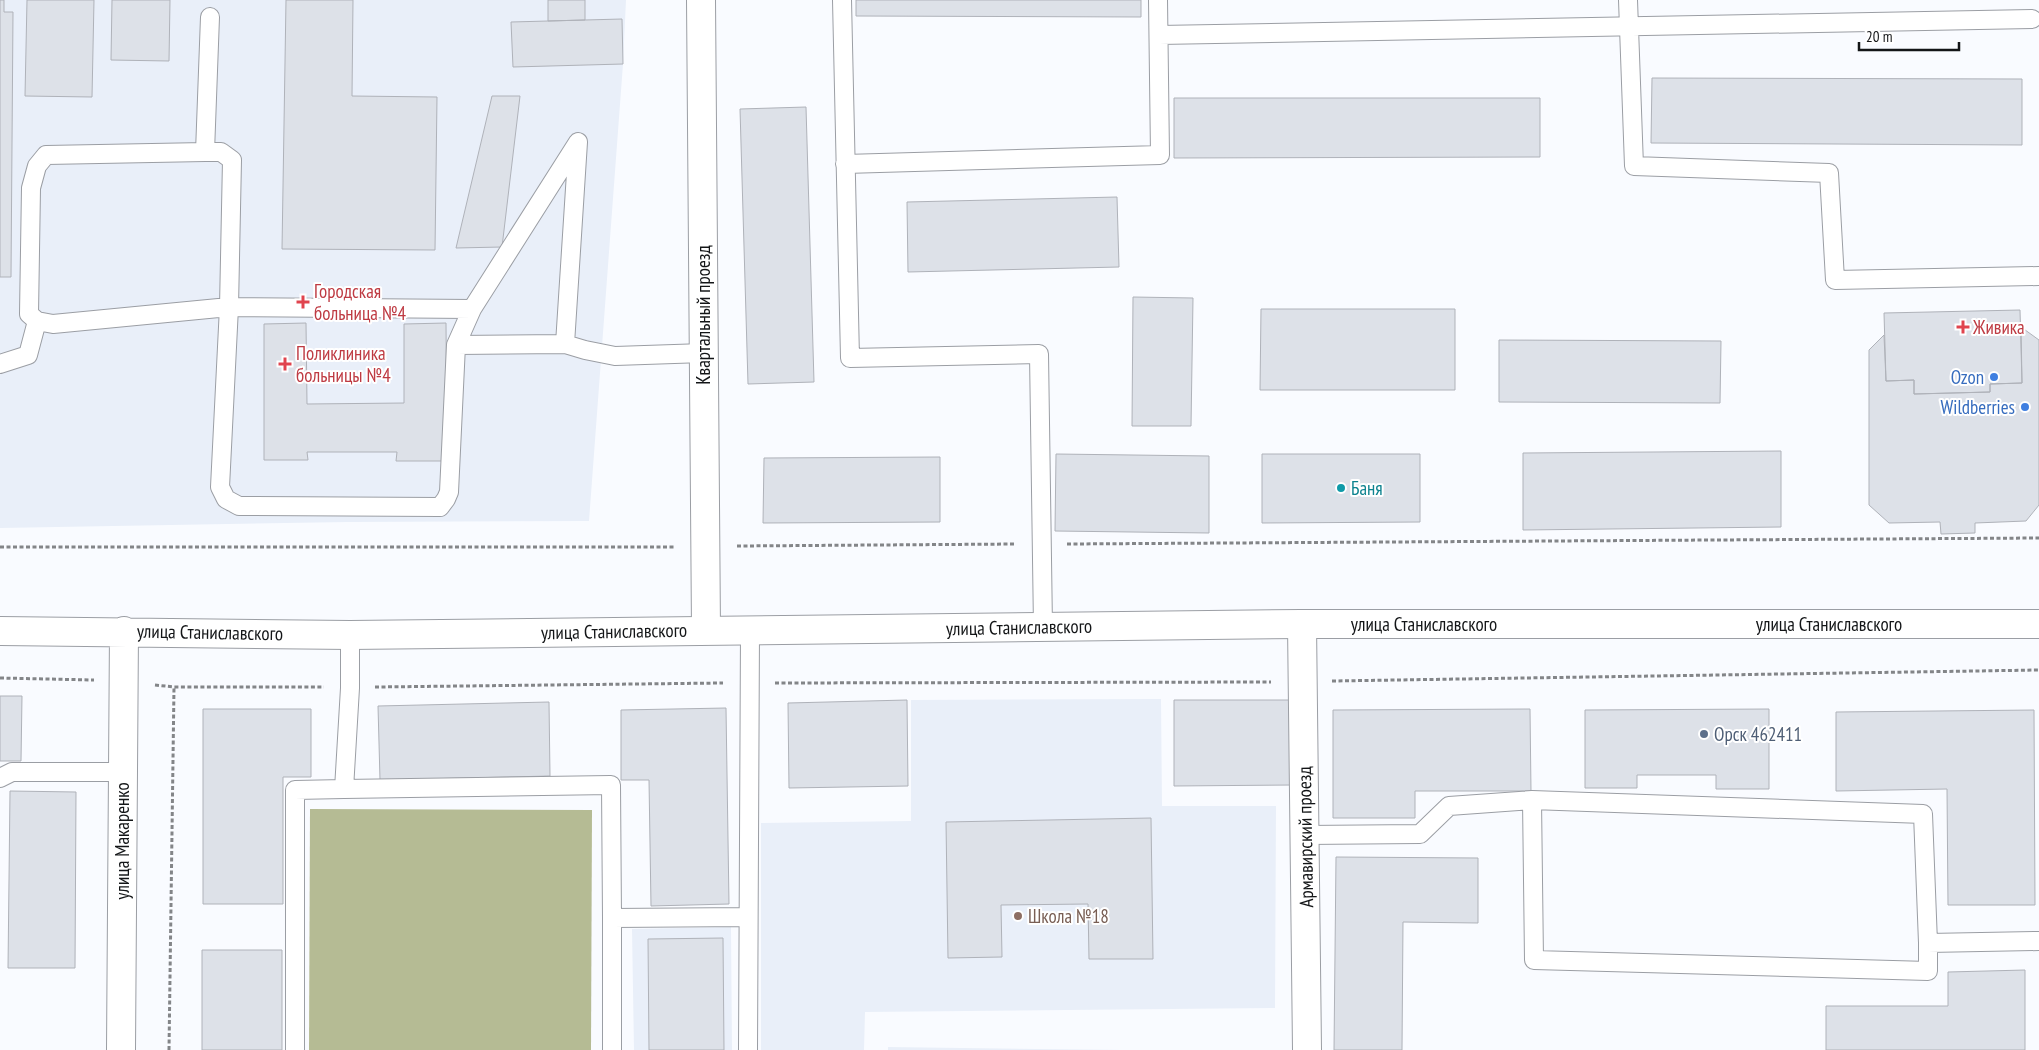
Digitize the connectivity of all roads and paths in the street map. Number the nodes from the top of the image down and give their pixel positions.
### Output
1 (701, 0) edge
2 (842, 0) edge
3 (1158, 0) edge
4 (1628, 0) edge
5 (210, 17) dead end
6 (2032, 19) dead end
7 (1628, 28) junction
8 (1159, 35) junction
9 (205, 152) junction
10 (845, 164) junction
11 (2039, 276) edge
12 (230, 307) junction
13 (472, 309) junction
14 (38, 321) junction
15 (565, 344) junction
16 (456, 345) junction
17 (704, 353) junction
18 (0, 364) edge
19 (1302, 624) junction
20 (2039, 624) edge
21 (1043, 627) junction
22 (706, 630) junction
23 (0, 631) edge
24 (124, 631) junction
25 (750, 631) junction
26 (350, 635) junction
27 (2039, 670) edge
28 (0, 678) edge
29 (123, 681) junction
30 (1303, 682) junction
31 (750, 683) junction
32 (174, 687) junction
33 (350, 688) junction
34 (123, 772) junction
35 (0, 778) edge
36 (344, 789) junction
37 (1532, 800) junction
38 (1305, 835) junction
39 (748, 917) junction
40 (612, 918) junction
41 (2039, 941) edge
42 (1928, 943) junction
43 (121, 1050) edge
44 (169, 1050) edge
45 (295, 1050) edge
46 (612, 1050) edge
47 (748, 1050) edge
48 (1307, 1050) edge

1 - 17 main road, Квартальный проезд
2 - 10 lane
3 - 8 lane
4 - 7 lane
5 - 9 lane
6 - 7 lane
7 - 8 lane
7 - 11 lane
8 - 10 lane
9 - 12 lane
9 - 14 lane
10 - 21 lane
12 - 13 lane
12 - 14 lane
12 - 16 lane
13 - 15 lane
13 - 16 lane
14 - 18 lane
15 - 16 lane
15 - 17 lane
17 - 22 main road, Квартальный проезд
19 - 20 main road, улица Станиславского
19 - 21 main road, улица Станиславского
19 - 30 main road, Армавирский проезд
21 - 25 main road, улица Станиславского
22 - 25 main road, улица Станиславского
22 - 26 main road, улица Станиславского
23 - 24 main road, улица Станиславского
24 - 26 main road, улица Станиславского
24 - 29 main road, улица Макаренко
25 - 31 lane
26 - 33 lane
27 - 30 path
28 - 29 path
29 - 32 path
29 - 34 main road, улица Макаренко
30 - 31 path
30 - 38 main road, Армавирский проезд
31 - 33 path
31 - 39 lane
32 - 33 path
32 - 44 path
33 - 36 lane
34 - 35 lane
34 - 43 main road, улица Макаренко
36 - 40 lane
36 - 45 lane
37 - 38 lane
37 - 42 lane
37 - 42 lane
38 - 48 main road, Армавирский проезд
39 - 40 lane
39 - 47 lane
40 - 46 lane
41 - 42 lane

